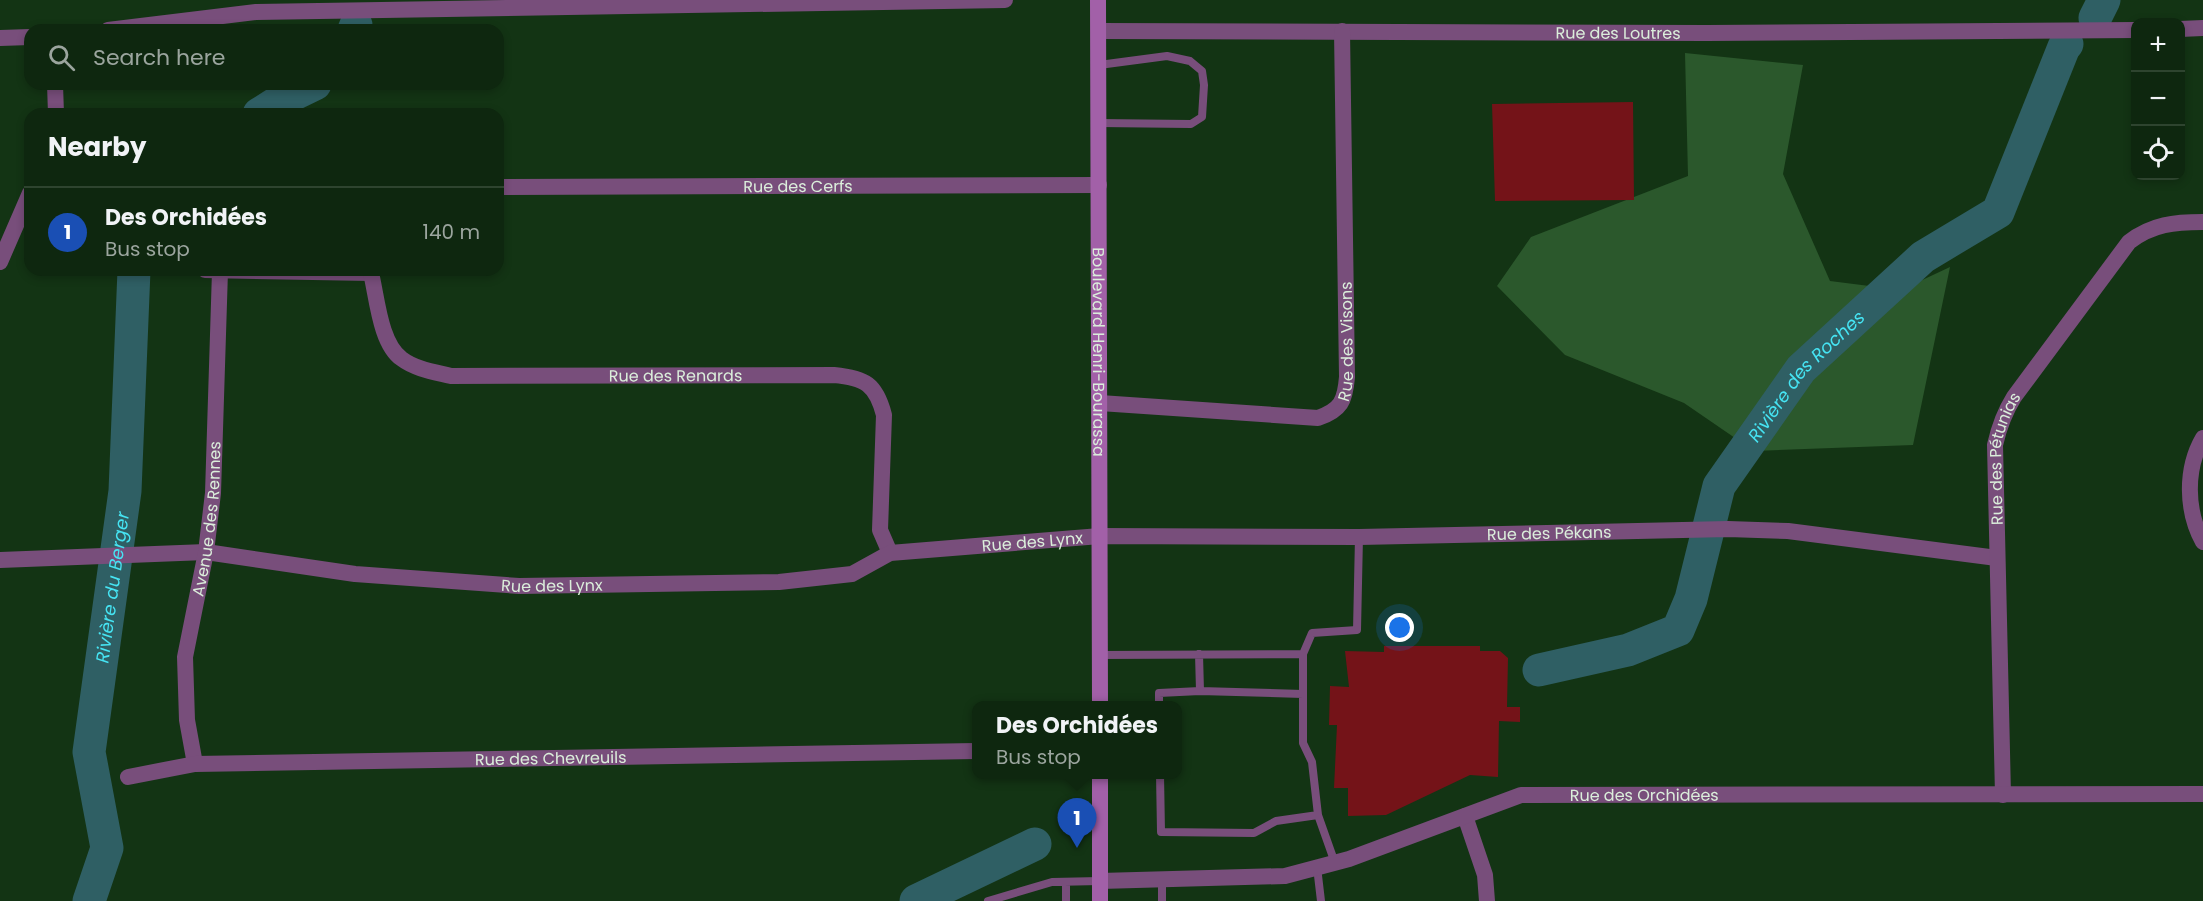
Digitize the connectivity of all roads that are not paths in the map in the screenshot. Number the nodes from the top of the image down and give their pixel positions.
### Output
1 (1005, 0) edge
2 (1098, 0) edge
3 (684, 2) edge
4 (256, 6) edge
5 (145, 24) edge
6 (2203, 28) edge
7 (2185, 29) edge
8 (2131, 30) edge
9 (1099, 31) junction
10 (1342, 31) junction
11 (24, 37) edge
12 (0, 38) edge
13 (1099, 65) junction
14 (55, 90) edge
15 (56, 108) edge
16 (1099, 123) junction
17 (1099, 185) junction
18 (504, 187) edge
19 (24, 206) edge
20 (2203, 222) edge
21 (0, 262) edge
22 (220, 276) edge
23 (373, 276) edge
24 (1100, 404) junction
25 (2203, 438) edge
26 (1100, 536) junction
27 (1359, 537) junction
28 (2203, 542) edge
29 (206, 552) junction
30 (890, 553) junction
31 (1997, 558) junction
32 (0, 560) edge
33 (1199, 654) junction
34 (1303, 654) junction
35 (1100, 655) junction
36 (1200, 691) junction
37 (1303, 694) junction
38 (1100, 701) edge
39 (1159, 701) edge
40 (972, 751) edge
41 (195, 764) junction
42 (128, 777) dead end
43 (1100, 779) edge
44 (1160, 779) edge
45 (2203, 794) edge
46 (2003, 795) junction
47 (1318, 815) junction
48 (1465, 816) junction
49 (1335, 863) junction
50 (1317, 867) junction
51 (1162, 879) junction
52 (1100, 881) junction
53 (1066, 882) junction
54 (988, 901) edge
55 (1066, 901) edge
56 (1100, 901) edge
57 (1162, 901) edge
58 (1321, 901) edge
59 (1487, 901) edge

1 - 3 street
2 - 9 main road, Boulevard Henri-Bourassa
3 - 4 street
4 - 5 street
6 - 7 street
8 - 10 street, Rue des Loutres
9 - 10 street, Rue des Loutres
9 - 13 main road, Boulevard Henri-Bourassa
10 - 24 street, Rue des Visons
11 - 12 street
13 - 16 main road, Boulevard Henri-Bourassa
13 - 16 lane
14 - 15 street
16 - 17 main road, Boulevard Henri-Bourassa
17 - 18 street, Rue des Cerfs
17 - 24 main road, Boulevard Henri-Bourassa
19 - 21 street
20 - 31 street, Rue des Pétunias
22 - 29 street, Avenue des Rennes
23 - 30 street, Rue des Renards
24 - 26 main road, Boulevard Henri-Bourassa
25 - 28 street
26 - 27 street, Rue des Pékans
26 - 30 street, Rue des Lynx
26 - 35 main road, Boulevard Henri-Bourassa
27 - 31 street, Rue des Pékans
27 - 34 lane
29 - 30 street, Rue des Lynx
29 - 32 street, Rue des Lynx
29 - 41 street, Avenue des Rennes
31 - 46 street, Rue des Pétunias
33 - 34 lane
33 - 35 lane
33 - 36 lane
34 - 37 lane
35 - 38 main road, Boulevard Henri-Bourassa
36 - 37 lane
36 - 39 lane
37 - 47 lane
40 - 41 street, Rue des Chevreuils
41 - 42 street, Rue des Chevreuils
43 - 52 main road
44 - 47 lane
45 - 46 street, Rue des Orchidées
46 - 48 street, Rue des Orchidées
47 - 49 lane
48 - 49 street, Rue des Orchidées
48 - 59 street
49 - 50 street, Rue des Orchidées
50 - 51 street, Rue des Orchidées
50 - 58 lane
51 - 52 street, Rue des Orchidées
51 - 57 lane
52 - 53 lane
52 - 56 main road
53 - 54 lane
53 - 55 lane

